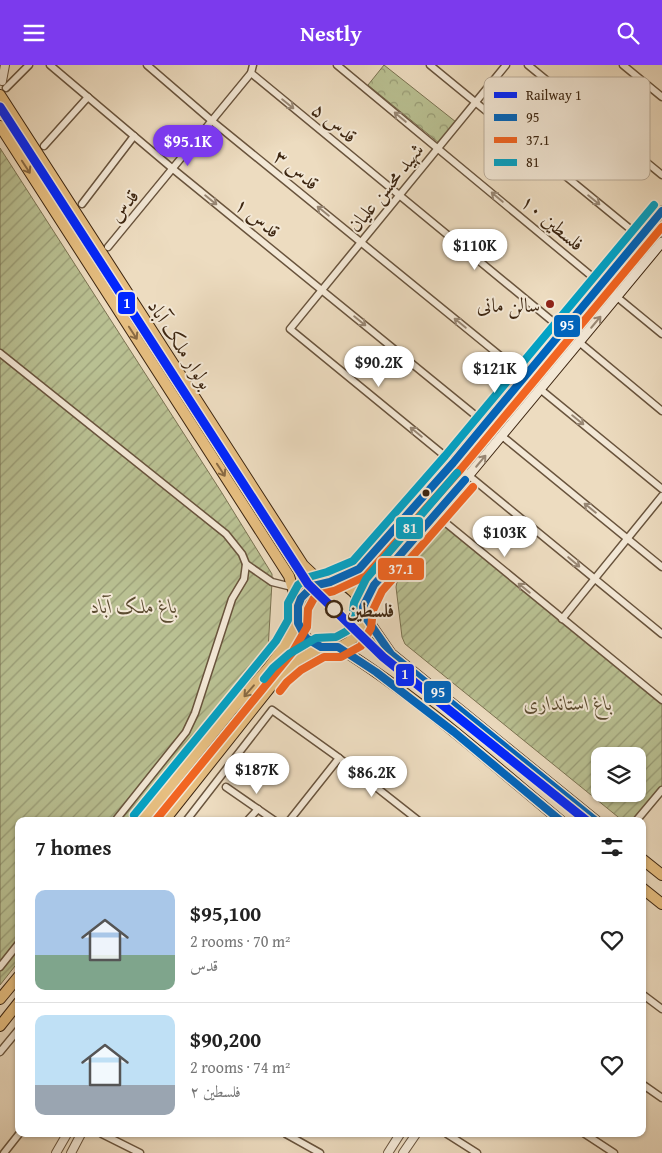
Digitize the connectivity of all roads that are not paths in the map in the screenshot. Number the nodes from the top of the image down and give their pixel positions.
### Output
1 (6, 65) edge
2 (29, 65) edge
3 (50, 65) edge
4 (147, 65) edge
5 (253, 65) edge
6 (338, 65) edge
7 (430, 65) edge
8 (506, 65) edge
9 (528, 65) edge
10 (623, 65) edge
11 (251, 73) junction
12 (496, 77) edge
13 (543, 77) edge
14 (638, 77) edge
15 (650, 87) edge
16 (3, 88) edge
17 (484, 92) edge
18 (88, 97) junction
19 (662, 97) edge
20 (476, 102) junction
21 (484, 109) edge
22 (212, 121) junction
23 (0, 126) edge
24 (134, 136) junction
25 (44, 146) dead end
26 (438, 148) junction
27 (650, 165) edge
28 (173, 169) junction
29 (662, 175) edge
30 (571, 180) edge
31 (399, 195) junction
32 (82, 203) dead end
33 (662, 211) edge
34 (640, 237) junction
35 (361, 242) junction
36 (662, 242) edge
37 (108, 247) dead end
38 (659, 252) edge
39 (602, 284) junction
40 (322, 290) junction
41 (617, 297) junction
42 (563, 330) junction
43 (662, 334) edge
44 (578, 342) junction
45 (0, 353) edge
46 (525, 377) junction
47 (540, 389) junction
48 (662, 411) edge
49 (486, 424) junction
50 (502, 436) junction
51 (454, 463) junction
52 (469, 475) junction
53 (662, 489) edge
54 (662, 497) edge
55 (435, 514) junction
56 (628, 539) junction
57 (385, 540) junction
58 (401, 554) junction
59 (246, 564) junction
60 (303, 565) junction
61 (662, 567) edge
62 (595, 579) junction
63 (290, 581) junction
64 (326, 582) junction
65 (298, 606) junction
66 (363, 611) junction
67 (562, 619) junction
68 (298, 623) junction
69 (662, 634) edge
70 (321, 647) junction
71 (338, 647) junction
72 (662, 700) edge
73 (230, 711) junction
74 (466, 717) junction
75 (243, 723) junction
76 (454, 732) junction
77 (339, 758) junction
78 (226, 787) dead end
79 (662, 790) edge
80 (258, 809) junction
81 (118, 817) edge
82 (145, 817) edge
83 (167, 817) edge
84 (189, 817) edge
85 (251, 817) edge
86 (269, 817) edge
87 (292, 817) edge
88 (414, 817) edge
89 (556, 817) edge
90 (591, 817) edge
91 (639, 817) edge
92 (646, 862) edge
93 (662, 875) edge
94 (646, 891) edge
95 (662, 904) edge
96 (15, 948) edge
97 (0, 967) edge
98 (15, 980) edge
99 (646, 997) edge
100 (0, 999) edge
101 (15, 1007) edge
102 (662, 1009) edge
103 (0, 1026) edge
104 (15, 1034) edge
105 (0, 1052) edge
106 (646, 1087) edge
107 (662, 1098) edge
108 (17, 1137) edge
109 (66, 1137) edge
110 (80, 1137) edge
111 (108, 1137) edge
112 (291, 1137) edge
113 (398, 1137) edge
114 (414, 1137) edge
115 (452, 1137) edge
116 (590, 1137) edge
117 (4, 1153) edge
118 (56, 1153) edge
119 (71, 1153) edge
120 (140, 1153) edge
121 (320, 1153) edge
122 (388, 1153) edge
123 (403, 1153) edge
124 (477, 1153) edge
125 (614, 1153) edge

1 - 16 street
2 - 16 street
3 - 18 street, قدس ۱
4 - 22 street, قدس ۳
5 - 11 street, قدس
26 -> 6 street, فلسطین ۱۰
7 - 20 street
8 - 12 street, شهید محسن علیان
9 - 13 street
10 - 14 street
11 - 22 street, قدس
11 -> 31 street, قدس ۵
15 - 19 street
16 - 60 main road, بولوار ملک آباد
17 - 20 street, شهید محسن علیان
18 - 24 street, قدس ۱
18 - 25 street
20 -> 21 street
20 - 26 street, شهید محسن علیان
22 - 28 street, قدس
35 -> 22 street, قدس ۳
23 -> 63 main road, بولوار ملک آباد
24 - 28 street, قدس ۱
24 - 32 street
26 - 31 street, شهید محسن علیان
39 -> 26 street, فلسطین ۱۰
27 - 29 street
28 - 37 street, قدس
28 -> 40 street, قدس ۱
30 -> 34 street
31 - 35 street, شهید محسن علیان
31 - 42 street, قدس ۵
33 - 34 main road
34 - 39 main road
35 - 40 street, شهید محسن علیان
46 -> 35 street, قدس ۳
36 - 38 main road
38 - 41 main road
39 - 41 main road
39 - 42 main road
40 -> 49 street, قدس ۱
51 -> 40 street, شهید محسن علیان
41 - 43 street
44 -> 41 main road
42 - 46 main road
44 - 47 main road
44 - 48 street
45 - 59 street
46 - 49 main road
47 - 50 main road
47 -> 53 street
49 - 51 main road
52 -> 50 main road
56 -> 50 street
51 - 52 street
51 - 57 main road
52 - 55 main road
52 -> 62 street
54 - 56 street
55 - 58 main road
67 -> 55 street
56 - 61 street
56 - 62 street
57 - 58 main road
57 - 64 main road
58 - 66 main road
59 - 63 street
59 - 81 street
60 - 63 main road
60 - 64 main road, بولوار ملک آباد
62 - 67 street
62 - 69 street
63 - 65 main road, بولوار ملک آباد
64 - 65 main road
64 - 66 main road
65 - 68 main road
66 - 71 main road
66 - 74 main road
67 - 72 street
68 - 70 main road
68 -> 73 main road
70 - 71 main road
70 - 75 main road
71 - 76 main road
73 - 75 main road
73 - 82 main road
74 - 76 main road
74 - 90 main road
75 - 83 main road
76 - 89 main road
77 - 84 street
77 - 87 street
77 - 88 street
78 - 80 street
79 - 91 street
80 - 85 street
80 - 86 street
92 - 93 main road
94 - 95 main road
96 - 97 street
98 - 100 main road
99 - 102 street
101 - 103 main road
104 - 105 street
106 - 107 street
108 - 117 street
109 - 118 street
110 - 119 street
111 - 120 street
112 - 121 street
113 - 122 street
114 - 123 street
115 - 124 street
116 - 125 street

